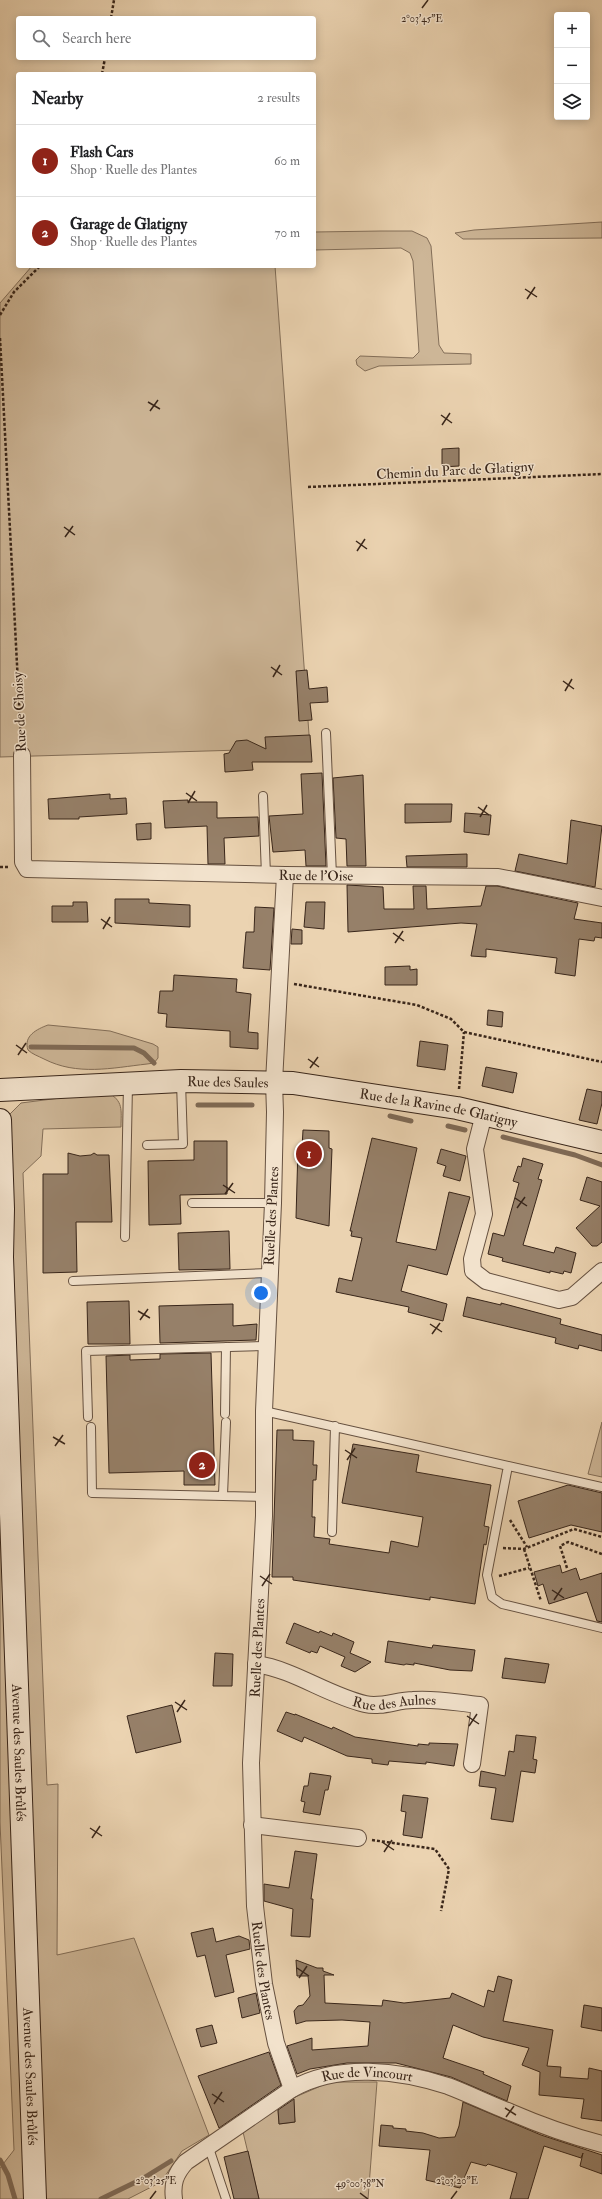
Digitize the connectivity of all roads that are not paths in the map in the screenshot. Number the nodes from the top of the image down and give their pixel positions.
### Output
1 (326, 733) dead end
2 (22, 755) road end
3 (263, 796) dead end
4 (27, 868) joint
5 (266, 875) junction
6 (285, 875) junction
7 (332, 876) junction
8 (602, 898) edge
9 (181, 1081) junction
10 (274, 1082) junction
11 (128, 1084) junction
12 (0, 1090) edge
13 (484, 1114) junction
14 (0, 1120) edge
15 (602, 1142) edge
16 (147, 1145) dead end
17 (192, 1203) dead end
18 (273, 1203) junction
19 (125, 1237) dead end
20 (1, 1253) edge
21 (602, 1271) edge
22 (269, 1273) junction
23 (73, 1281) dead end
24 (267, 1346) junction
25 (226, 1348) junction
26 (264, 1411) junction
27 (88, 1417) dead end
28 (335, 1426) junction
29 (92, 1427) dead end
30 (508, 1466) junction
31 (602, 1487) edge
32 (223, 1495) junction
33 (264, 1497) junction
34 (332, 1532) dead end
35 (602, 1628) edge
36 (256, 1664) junction
37 (472, 1764) dead end
38 (252, 1825) junction
39 (358, 1838) road end
40 (292, 2089) junction
41 (602, 2144) edge
42 (208, 2145) junction
43 (35, 2199) edge
44 (174, 2199) edge
45 (226, 2199) edge

1 - 7 lane
2 - 4 street, Rue de Choisy
3 - 5 lane
4 - 5 street, Rue de l'Oise
5 - 6 street, Rue de l'Oise
6 - 7 street, Rue de l'Oise
6 - 10 street, Rue des Saules
7 - 8 street, Rue de l'Oise
9 - 10 main road, Rue des Saules
9 - 11 main road, Rue des Saules
9 - 16 lane
10 - 13 main road, Rue de la Ravine de Glatigny
10 - 18 street, Ruelle des Plantes
11 - 12 main road, Rue des Saules
11 - 19 lane
13 - 15 main road, Rue de la Ravine de Glatigny
13 - 21 street
14 - 20 main road, Avenue des Saules Brûlés
17 - 18 lane
18 - 22 street, Ruelle des Plantes
20 - 43 main road, Avenue des Saules Brûlés
22 - 23 lane
22 - 24 street, Ruelle des Plantes
24 - 25 lane
24 - 26 street, Ruelle des Plantes
25 - 27 lane
25 - 32 lane
26 - 28 lane
26 - 33 street, Ruelle des Plantes
28 - 30 lane
28 - 34 lane
29 - 32 lane
30 - 31 lane
30 - 35 lane
32 - 33 lane
33 - 36 street, Ruelle des Plantes
36 - 37 street, Rue des Aulnes
36 - 38 street, Ruelle des Plantes
38 - 39 street
38 - 40 street, Ruelle des Plantes
40 - 41 street, Rue de Vincourt
40 - 42 street, Rue de Vincourt
42 - 44 street, Rue de Vincourt
42 - 45 lane

